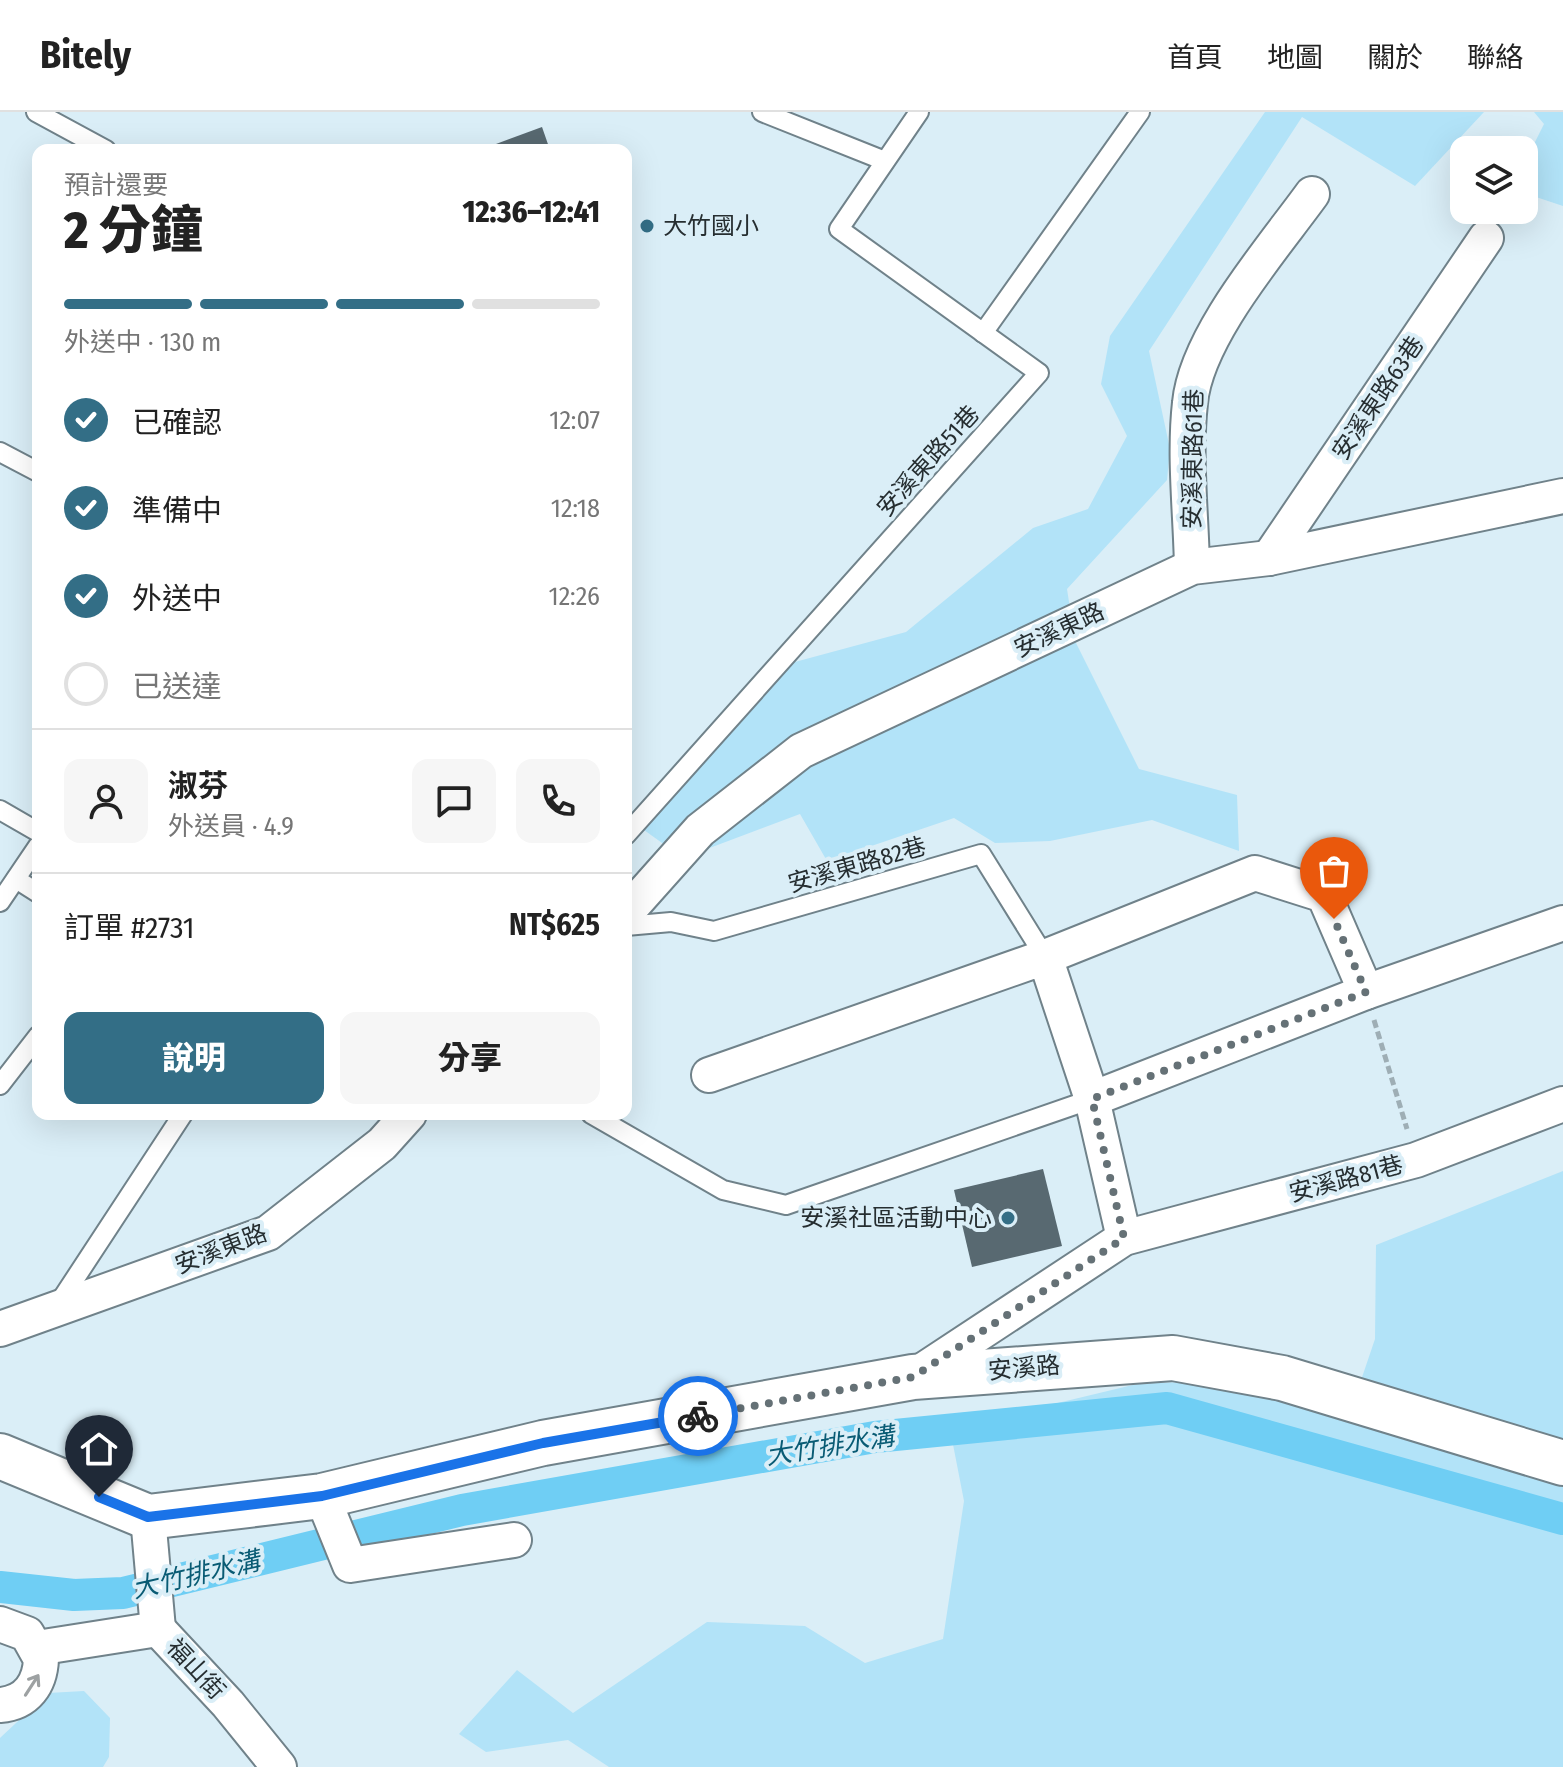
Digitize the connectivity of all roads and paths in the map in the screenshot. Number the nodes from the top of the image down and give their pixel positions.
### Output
1 (36, 112) edge
2 (762, 112) edge
3 (919, 112) edge
4 (1140, 112) edge
5 (95, 144) edge
6 (885, 161) junction
7 (1312, 194) dead end
8 (1486, 238) dead end
9 (983, 333) junction
10 (0, 452) edge
11 (32, 469) edge
12 (1563, 496) edge
13 (1269, 558) junction
14 (1192, 567) junction
15 (0, 810) edge
16 (632, 828) edge
17 (32, 829) edge
18 (32, 855) edge
19 (16, 879) junction
20 (32, 889) edge
21 (0, 902) edge
22 (632, 906) edge
23 (1563, 923) edge
24 (632, 925) edge
25 (1045, 957) junction
26 (1366, 992) junction
27 (32, 1044) edge
28 (709, 1075) dead end
29 (0, 1085) edge
30 (1092, 1099) junction
31 (1563, 1104) edge
32 (179, 1120) edge
33 (404, 1120) edge
34 (601, 1120) edge
35 (1416, 1160) junction
36 (1124, 1238) junction
37 (55, 1309) junction
38 (0, 1329) edge
39 (913, 1377) junction
40 (0, 1456) edge
41 (1563, 1463) edge
42 (326, 1503) junction
43 (148, 1517) junction
44 (514, 1540) dead end
45 (0, 1624) edge
46 (158, 1629) junction
47 (37, 1648) junction
48 (0, 1705) edge
49 (277, 1767) edge

1 - 5 lane
2 - 6 lane
3 - 6 lane
4 - 9 lane
6 - 9 lane
7 - 14 street, 安溪東路61巷
8 - 13 street, 安溪東路63巷
9 - 16 lane, 安溪東路51巷
10 - 11 lane
12 - 13 street, 安溪東路
13 - 14 street, 安溪東路
14 - 22 street, 安溪東路
15 - 17 lane
18 - 19 lane
19 - 20 lane
19 - 21 lane
23 - 26 street
24 - 25 lane, 安溪東路82巷
25 - 26 street
25 - 28 street
25 - 30 street
26 - 30 street
26 - 35 path
27 - 29 lane
30 - 34 lane
30 - 36 street
31 - 35 street, 安溪路81巷
32 - 37 lane
33 - 37 street, 安溪東路
35 - 36 street, 安溪路81巷
36 - 39 street, 安溪路81巷
37 - 38 street, 安溪東路
39 - 41 street, 安溪路
39 - 42 street, 安溪路
40 - 43 street
42 - 43 street, 安溪路
42 - 44 street
43 - 46 street
45 - 47 street
46 - 47 street, 福山街
46 - 49 street, 福山街
48 -> 47 street

